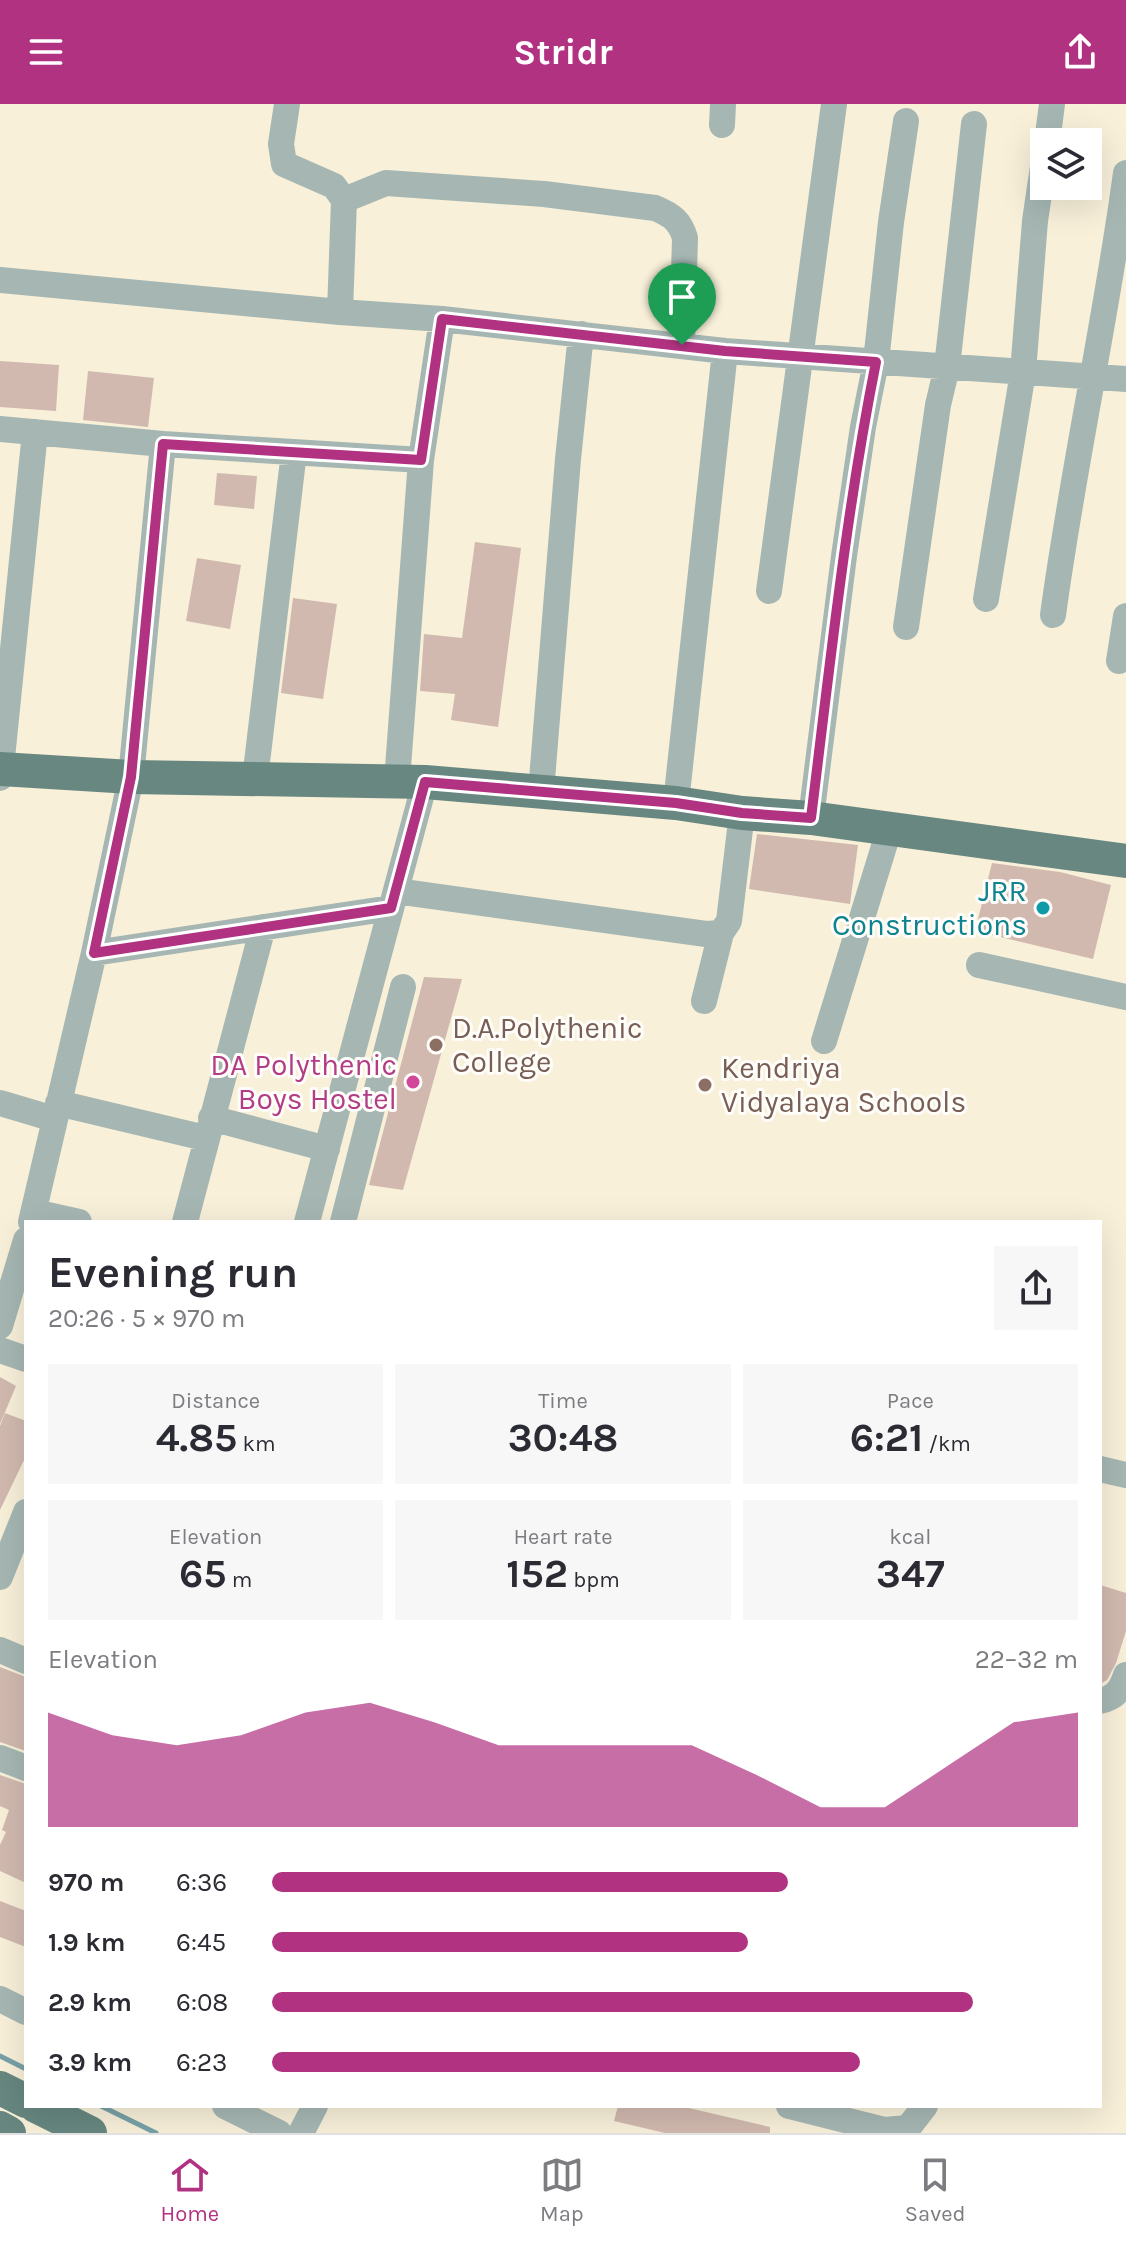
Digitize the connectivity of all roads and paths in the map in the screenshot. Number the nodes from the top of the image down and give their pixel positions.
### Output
1 (287, 104) edge
2 (834, 104) edge
3 (1052, 104) edge
4 (906, 121) dead end
5 (974, 124) dead end
6 (1049, 128) edge
7 (1126, 173) edge
8 (344, 200) junction
9 (1039, 200) edge
10 (0, 280) edge
11 (340, 312) junction
12 (442, 319) junction
13 (581, 334) junction
14 (682, 345) junction
15 (725, 351) junction
16 (801, 357) junction
17 (876, 362) junction
18 (947, 367) junction
19 (1023, 372) junction
20 (1093, 377) junction
21 (1126, 379) edge
22 (0, 429) edge
23 (35, 432) junction
24 (163, 444) junction
25 (294, 452) junction
26 (421, 460) junction
27 (769, 591) dead end
28 (986, 599) dead end
29 (1053, 615) dead end
30 (1126, 616) edge
31 (906, 627) dead end
32 (1119, 661) dead end
33 (1, 772) edge
34 (131, 777) junction
35 (255, 779) junction
36 (411, 781) junction
37 (541, 792) junction
38 (676, 803) junction
39 (742, 813) junction
40 (811, 818) junction
41 (890, 827) junction
42 (1126, 861) edge
43 (394, 899) junction
44 (263, 927) junction
45 (721, 933) junction
46 (94, 953) junction
47 (979, 965) dead end
48 (403, 987) dead end
49 (1126, 997) edge
50 (704, 1001) dead end
51 (824, 1041) dead end
52 (0, 1103) edge
53 (56, 1111) junction
54 (208, 1128) junction
55 (327, 1149) junction
56 (33, 1217) edge
57 (61, 1220) edge
58 (185, 1220) edge
59 (308, 1220) edge
60 (344, 1220) edge
61 (24, 1247) edge
62 (0, 1326) edge
63 (0, 1350) edge
64 (24, 1358) edge
65 (1102, 1469) edge
66 (1126, 1475) edge
67 (24, 1522) edge
68 (20, 1542) edge
69 (0, 1577) edge
70 (0, 1650) edge
71 (24, 1660) edge
72 (1126, 1675) edge
73 (1102, 1701) edge
74 (0, 1758) edge
75 (24, 1767) edge
76 (0, 1999) edge
77 (24, 2011) edge
78 (0, 2088) edge
79 (24, 2099) edge
80 (42, 2108) edge
81 (229, 2108) edge
82 (314, 2108) edge
83 (797, 2108) edge
84 (923, 2108) edge
85 (0, 2128) edge
86 (9, 2133) edge
87 (90, 2133) edge
88 (279, 2133) edge
89 (301, 2133) edge

1 - 8 street
2 - 16 street
3 - 6 street
4 - 17 street
5 - 18 street
7 - 20 street
8 - 11 street
8 - 14 street
9 - 19 street
10 - 11 street
11 - 12 street
12 - 13 street
12 - 26 street
13 - 14 street
13 - 37 street
14 - 15 street
15 - 16 street
15 - 38 street
16 - 17 street
16 - 27 street
17 - 18 street
17 - 40 street
18 - 19 street
18 - 31 street
19 - 20 street
19 - 28 street
20 - 21 street
20 - 29 street
22 - 23 street
23 - 24 street
23 - 33 street
24 - 25 street
24 - 34 street
25 - 26 street
25 - 35 street
26 - 36 street
30 - 32 street
33 - 34 main road
34 - 35 main road
34 - 46 street
35 - 36 main road
36 - 37 main road
36 - 43 street
37 - 38 main road
38 - 39 main road
39 - 40 main road
39 - 45 street
40 - 41 main road
41 - 42 main road
41 - 51 street
43 - 44 street
43 - 45 street
43 - 55 street
44 - 46 street
44 - 54 street
45 - 50 street
46 - 53 street
47 - 49 street
48 - 60 street
52 - 53 street
53 - 54 street
53 - 56 street
54 - 55 street
54 - 58 street
55 - 59 street
56 - 57 street
61 - 62 street
63 - 64 street
65 - 66 street
67 - 68 street
68 - 69 street
70 - 71 street
72 - 73 street
74 - 75 street
76 - 77 street
78 - 79 main road
80 - 87 main road
81 - 88 street
82 - 89 street
83 - 84 street
85 - 86 main road

